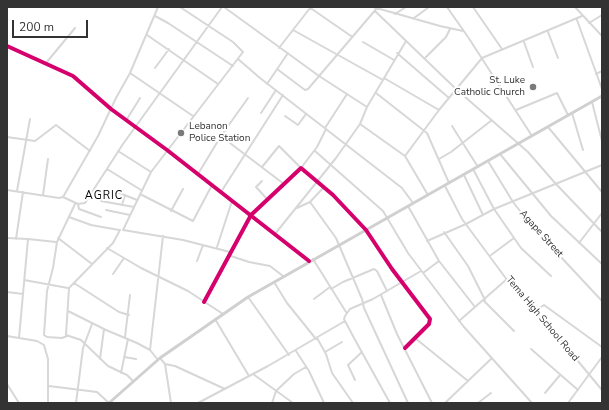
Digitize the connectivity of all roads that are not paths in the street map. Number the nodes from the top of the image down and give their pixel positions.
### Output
1 (158, 7) edge
2 (180, 7) edge
3 (223, 7) edge
4 (373, 7) edge
5 (406, 7) edge
6 (429, 7) edge
7 (447, 7) edge
8 (473, 7) edge
9 (575, 7) edge
10 (310, 8) edge
11 (377, 8) junction
12 (375, 11) junction
13 (395, 14) junction
14 (602, 15) edge
15 (155, 16) junction
16 (582, 16) junction
17 (413, 18) junction
18 (577, 20) junction
19 (589, 23) junction
20 (208, 26) junction
21 (75, 28) dead end
22 (450, 29) junction
23 (293, 30) junction
24 (464, 31) junction
25 (548, 32) junction
26 (147, 35) junction
27 (352, 36) junction
28 (602, 36) edge
29 (406, 41) junction
30 (197, 42) junction
31 (363, 42) dead end
32 (524, 42) junction
33 (7, 46) edge
34 (279, 48) junction
35 (169, 49) junction
36 (502, 49) junction
37 (288, 53) junction
38 (397, 53) junction
39 (337, 56) junction
40 (424, 58) junction
41 (482, 58) junction
42 (558, 58) dead end
43 (184, 59) junction
44 (238, 59) junction
45 (394, 60) junction
46 (46, 63) junction
47 (233, 66) junction
48 (533, 67) dead end
49 (155, 68) dead end
50 (277, 69) junction
51 (602, 71) edge
52 (130, 73) junction
53 (596, 74) junction
54 (319, 76) junction
55 (383, 79) junction
56 (218, 84) junction
57 (267, 84) junction
58 (456, 89) junction
59 (602, 89) edge
60 (276, 90) junction
61 (160, 93) junction
62 (376, 93) junction
63 (347, 94) junction
64 (283, 95) junction
65 (602, 96) edge
66 (140, 98) dead end
67 (248, 98) dead end
68 (449, 98) junction
69 (592, 101) junction
70 (367, 107) junction
71 (111, 109) junction
72 (439, 110) junction
73 (516, 110) junction
74 (572, 112) junction
75 (261, 113) dead end
76 (306, 114) junction
77 (568, 115) junction
78 (194, 116) junction
79 (285, 116) dead end
80 (30, 119) dead end
81 (126, 119) junction
82 (492, 120) junction
83 (360, 124) junction
84 (452, 126) dead end
85 (136, 127) junction
86 (548, 127) junction
87 (326, 129) junction
88 (424, 131) junction
89 (221, 136) junction
90 (532, 136) junction
91 (7, 137) edge
92 (602, 140) edge
93 (25, 141) junction
94 (463, 143) junction
95 (519, 143) junction
96 (344, 145) junction
97 (167, 150) junction
98 (583, 150) dead end
99 (90, 151) junction
100 (118, 151) junction
101 (315, 151) junction
102 (246, 154) junction
103 (500, 154) junction
104 (405, 156) junction
105 (438, 159) junction
106 (48, 160) dead end
107 (488, 161) junction
108 (330, 164) junction
109 (602, 165) edge
110 (262, 166) junction
111 (478, 167) junction
112 (301, 168) junction
113 (107, 169) junction
114 (473, 169) junction
115 (151, 172) junction
116 (584, 172) junction
117 (198, 174) junction
118 (464, 175) junction
119 (262, 181) dead end
120 (316, 181) junction
121 (449, 183) junction
122 (555, 183) junction
123 (284, 184) junction
124 (212, 185) junction
125 (445, 186) junction
126 (324, 187) junction
127 (183, 189) dead end
128 (7, 190) edge
129 (112, 190) dead end
130 (141, 190) junction
131 (17, 191) junction
132 (23, 192) junction
133 (221, 192) junction
134 (602, 192) edge
135 (532, 193) junction
136 (140, 194) junction
137 (125, 195) junction
138 (43, 196) junction
139 (428, 196) junction
140 (63, 197) junction
141 (267, 199) junction
142 (137, 200) junction
143 (101, 201) dead end
144 (232, 201) junction
145 (310, 202) junction
146 (513, 202) junction
147 (414, 203) junction
148 (76, 204) junction
149 (122, 205) junction
150 (408, 206) junction
151 (134, 207) junction
152 (296, 208) junction
153 (494, 209) junction
154 (106, 210) dead end
155 (171, 211) junction
156 (602, 213) edge
157 (130, 215) junction
158 (251, 215) junction
159 (483, 215) junction
160 (69, 217) junction
161 (101, 217) dead end
162 (387, 218) junction
163 (466, 224) junction
164 (594, 224) junction
165 (120, 230) junction
166 (123, 230) junction
167 (366, 230) junction
168 (444, 232) junction
169 (602, 232) edge
170 (275, 234) junction
171 (163, 236) junction
172 (7, 238) edge
173 (58, 238) junction
174 (514, 238) junction
175 (16, 239) junction
176 (28, 239) junction
177 (427, 241) junction
178 (57, 242) junction
179 (579, 243) junction
180 (203, 245) junction
181 (339, 245) junction
182 (217, 247) junction
183 (107, 248) junction
184 (229, 253) junction
185 (490, 255) junction
186 (124, 258) junction
187 (313, 260) junction
188 (197, 261) dead end
189 (309, 261) junction
190 (439, 262) junction
191 (92, 264) junction
192 (602, 264) edge
193 (422, 272) junction
194 (113, 274) dead end
195 (159, 276) junction
196 (283, 276) junction
197 (551, 276) dead end
198 (352, 278) junction
199 (508, 279) junction
200 (24, 280) junction
201 (274, 281) junction
202 (74, 283) junction
203 (402, 283) junction
204 (50, 284) junction
205 (69, 288) junction
206 (331, 288) junction
207 (7, 292) edge
208 (387, 292) junction
209 (23, 294) junction
210 (130, 295) dead end
211 (380, 295) junction
212 (248, 297) junction
213 (314, 299) dead end
214 (484, 300) junction
215 (602, 301) edge
216 (204, 302) junction
217 (363, 303) junction
218 (475, 307) junction
219 (68, 311) junction
220 (535, 311) junction
221 (346, 312) junction
222 (223, 314) junction
223 (129, 315) junction
224 (215, 319) junction
225 (346, 321) junction
226 (459, 321) junction
227 (92, 324) junction
228 (104, 329) junction
229 (514, 332) dead end
230 (7, 336) edge
231 (67, 336) junction
232 (125, 337) junction
233 (19, 338) junction
234 (415, 338) junction
235 (128, 339) junction
236 (316, 339) junction
237 (84, 342) junction
238 (342, 342) dead end
239 (602, 347) edge
240 (405, 348) junction
241 (531, 349) dead end
242 (150, 350) junction
243 (296, 351) junction
244 (325, 352) junction
245 (362, 352) junction
246 (289, 354) junction
247 (124, 357) junction
248 (492, 358) junction
249 (100, 359) junction
250 (136, 359) dead end
251 (159, 359) junction
252 (602, 359) edge
253 (165, 364) junction
254 (306, 367) junction
255 (121, 373) junction
256 (253, 374) junction
257 (560, 375) junction
258 (249, 376) junction
259 (588, 376) junction
260 (356, 380) dead end
261 (133, 381) junction
262 (468, 381) junction
263 (7, 384) edge
264 (49, 386) junction
265 (225, 389) junction
266 (78, 390) junction
267 (578, 390) junction
268 (602, 390) edge
269 (276, 391) junction
270 (491, 392) dead end
271 (545, 393) dead end
272 (19, 403) edge
273 (48, 403) edge
274 (76, 403) edge
275 (109, 403) edge
276 (170, 403) edge
277 (198, 403) edge
278 (272, 403) edge
279 (293, 403) edge
280 (324, 403) edge
281 (353, 403) edge
282 (390, 403) edge
283 (408, 403) edge
284 (432, 403) edge
285 (445, 403) edge
286 (478, 403) edge
287 (532, 403) edge
288 (568, 403) edge

1 - 15 street
2 - 20 street
3 - 20 street
3 - 34 street
4 - 11 street
5 - 13 street
6 - 17 street
7 - 24 street
8 - 36 street
9 - 16 street
10 - 23 street
10 - 27 street
11 - 12 street
11 - 13 street
12 - 27 street
12 - 29 street
13 - 17 street
14 - 19 street
15 - 26 street
15 - 30 street
16 - 18 street
16 - 19 street
17 - 22 street
18 - 25 street
18 - 53 street
19 - 28 street
20 - 30 street
20 - 44 street
21 - 46 street
22 - 24 street
22 - 40 street
23 - 34 street
23 - 39 street
24 - 41 street
25 - 32 street
25 - 42 street
26 - 35 street
26 - 52 street
27 - 39 street
29 - 38 street
29 - 40 street
30 - 43 street
30 - 47 street
31 - 45 street
32 - 36 street
32 - 48 street
33 - 46 street
34 - 37 street
35 - 43 street
35 - 49 street
36 - 41 street
37 - 50 street
37 - 54 street
38 - 45 street
38 - 68 street
39 - 54 street
39 - 55 street
40 - 58 street
41 - 58 street
41 - 73 street
43 - 56 street
43 - 61 street
44 - 47 street
44 - 57 street
45 - 55 street
46 - 71 street
47 - 56 street
50 - 54 street
50 - 57 street
51 - 53 street
52 - 61 street
52 - 71 street
53 - 59 street
54 - 63 street
55 - 62 street
55 - 72 street
56 - 78 street
57 - 60 street
58 - 68 street
58 - 82 street
60 - 64 street
60 - 75 street
61 - 78 street
61 - 85 street
62 - 70 street
62 - 88 street
63 - 70 street
63 - 87 street
64 - 76 street
64 - 102 street
65 - 69 main road
66 - 81 street
67 - 89 street
68 - 72 street
69 - 74 main road
69 - 92 street
70 - 83 street
71 - 81 street
71 - 99 street
72 - 88 street
73 - 77 street
73 - 90 street
74 - 77 main road
74 - 98 street
76 - 79 street
76 - 87 street
77 - 86 main road
78 - 97 street
80 - 93 street
81 - 85 street
82 - 94 street
82 - 95 street
83 - 96 street
83 - 104 street
84 - 94 street
85 - 97 street
85 - 100 street
86 - 90 main road
86 - 116 street
87 - 96 street
87 - 101 street
88 - 104 street
88 - 105 street
89 - 102 street
89 - 117 street
90 - 95 main road
91 - 93 street
93 - 99 street
93 - 131 street
94 - 105 street
94 - 111 street
95 - 103 main road
95 - 122 street
96 - 108 street
96 - 147 street
97 - 115 street
97 - 117 street
99 - 140 street
100 - 113 street
100 - 115 street
101 - 108 street
101 - 112 street
102 - 110 street
102 - 133 street
103 - 107 main road
103 - 135 street
104 - 139 street
105 - 121 street
106 - 138 street
107 - 111 main road
107 - 146 street, Agape Street
108 - 120 street
108 - 162 street
109 - 116 street
110 - 112 street
110 - 123 street
111 - 114 main road
112 - 120 street
112 - 123 street
113 - 130 street
113 - 148 street
114 - 118 main road
114 - 153 street
115 - 130 street
116 - 122 street
116 - 134 street
117 - 124 street
118 - 121 main road
118 - 159 street
119 - 141 street
120 - 126 street
120 - 152 street
121 - 125 main road
122 - 135 street
122 - 164 street
123 - 141 street
124 - 133 street
124 - 155 street
125 - 139 main road
125 - 163 street, Tema High School Road
126 - 145 street
126 - 167 street
127 - 155 street
128 - 131 street
129 - 137 street
130 - 136 street
131 - 132 street
132 - 138 street
132 - 175 street
133 - 144 street
135 - 146 street
135 - 179 street
136 - 142 street
136 - 155 street
137 - 142 street
137 - 149 street
138 - 140 street
139 - 147 main road
140 - 148 street
141 - 158 street
142 - 151 street
143 - 149 street
144 - 158 street
144 - 182 street
145 - 152 street
145 - 181 street
146 - 153 street
146 - 215 street, Agape Street
147 - 150 main road
148 - 160 street
148 - 161 street
149 - 151 street
150 - 162 main road
150 - 177 street
151 - 157 street
152 - 170 street
153 - 159 street
153 - 174 street
154 - 157 street
156 - 164 street
157 - 166 street
158 - 170 street
158 - 184 street
159 - 163 street
160 - 165 street
160 - 173 street
162 - 167 main road
162 - 193 street
163 - 168 street
163 - 185 street, Tema High School Road
164 - 169 street
164 - 179 street
165 - 166 street
165 - 183 street
166 - 171 street
167 - 181 main road
167 - 203 street
168 - 177 street
168 - 214 street
170 - 189 street
171 - 180 street
171 - 195 street
172 - 175 street
173 - 178 street
173 - 191 street
174 - 185 street
174 - 197 street
175 - 176 street
176 - 178 street
176 - 200 street
177 - 190 street
178 - 204 street
179 - 192 street
180 - 182 street
180 - 188 street
181 - 187 main road
181 - 198 street
182 - 184 street
183 - 186 street
183 - 191 street
184 - 196 street
184 - 216 street
185 - 199 street, Tema High School Road
186 - 194 street
186 - 195 street
187 - 189 main road
187 - 206 street
189 - 196 main road
190 - 193 street
190 - 218 street
191 - 202 street
193 - 203 street
193 - 226 street
195 - 216 street
195 - 242 street
196 - 201 main road
198 - 206 street
198 - 208 street
198 - 217 street
199 - 214 street
199 - 220 street, Tema High School Road
200 - 204 street
200 - 209 street
201 - 212 main road
201 - 236 street
202 - 205 street
202 - 223 street
203 - 208 street
203 - 234 street
204 - 205 street
204 - 231 street
205 - 219 street
206 - 213 street
206 - 221 street
207 - 209 street
208 - 211 street
209 - 233 street
210 - 223 street
211 - 217 street
211 - 240 street
212 - 222 main road
212 - 246 street
214 - 218 street
214 - 229 street
216 - 222 street
217 - 221 street
217 - 283 street
218 - 226 street
219 - 227 street
219 - 231 street
220 - 239 street
220 - 259 street, Tema High School Road
221 - 225 street
222 - 224 main road
223 - 232 street
224 - 251 main road
224 - 258 street
225 - 236 street
225 - 245 street
226 - 248 street
227 - 228 street
227 - 237 street
228 - 232 street
228 - 249 street
230 - 233 street
231 - 237 street
232 - 235 street
233 - 264 street
234 - 240 street
234 - 262 street
235 - 242 street
235 - 247 street
236 - 243 street
236 - 244 street
237 - 249 street
237 - 266 street
238 - 244 street
240 - 284 street
241 - 257 street
242 - 251 street
243 - 246 street
243 - 254 street
244 - 281 street
245 - 260 street
245 - 282 street
246 - 256 street
247 - 250 street
247 - 255 street
248 - 262 street
248 - 287 street
249 - 255 street
251 - 253 street
251 - 261 main road
252 - 259 street
253 - 265 street
253 - 276 street
254 - 269 street
254 - 280 street
255 - 261 street
256 - 258 street
256 - 269 street
257 - 267 street
257 - 271 street
258 - 265 street
259 - 267 street
259 - 268 street, Tema High School Road
261 - 275 main road
262 - 285 street
263 - 272 street
264 - 266 street
264 - 273 street
265 - 277 street
266 - 274 street
266 - 275 street
267 - 288 street
269 - 278 street
269 - 279 street
270 - 286 street

